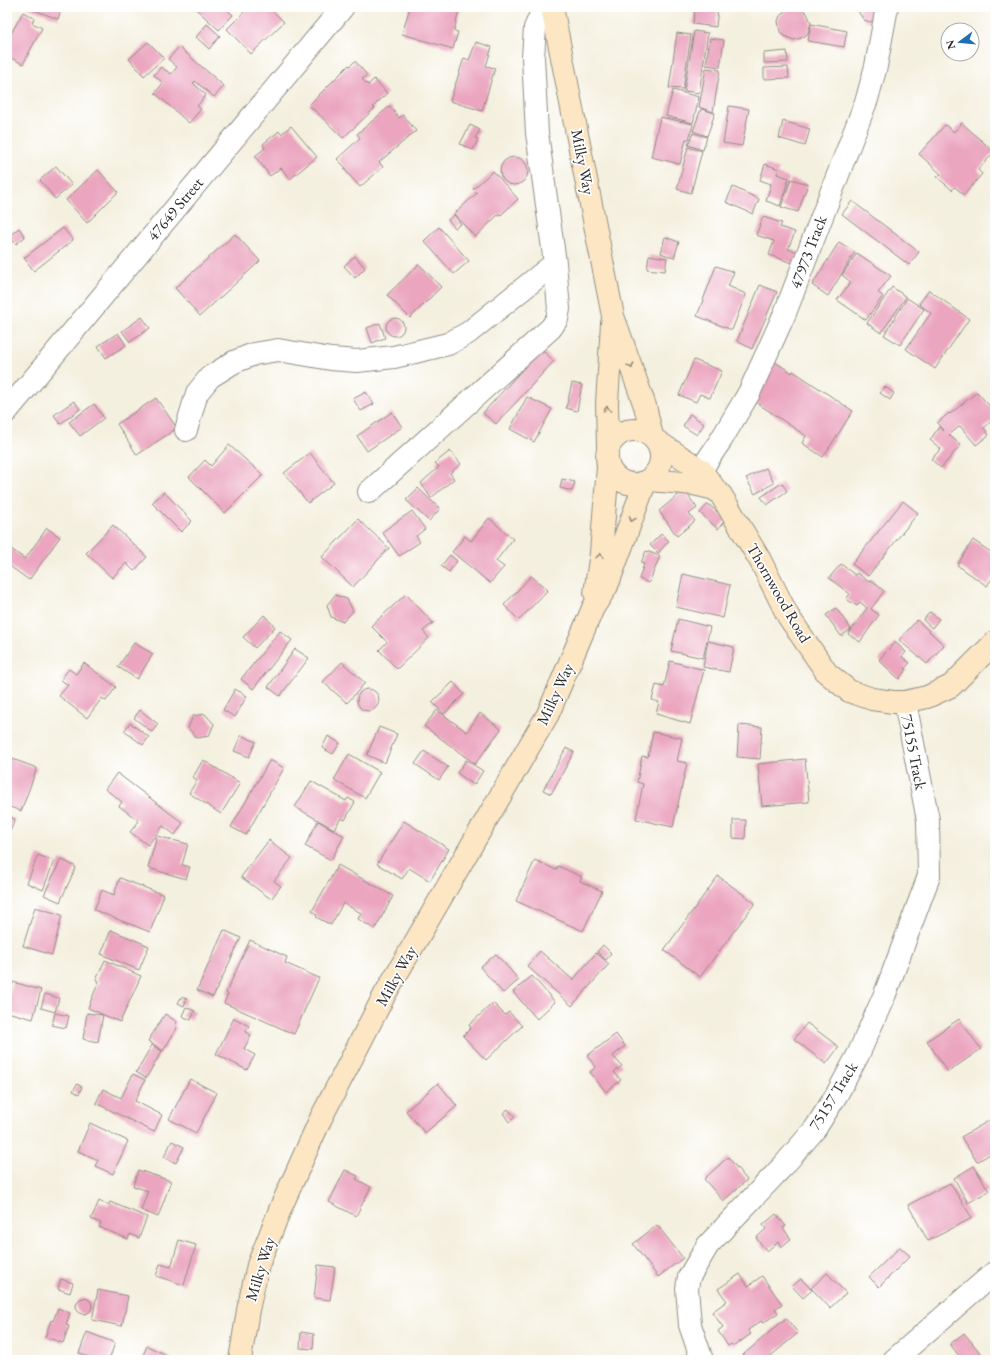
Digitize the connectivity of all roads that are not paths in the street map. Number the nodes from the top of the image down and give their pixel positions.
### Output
1 (343, 7) edge
2 (544, 7) edge
3 (552, 7) edge
4 (887, 7) edge
5 (555, 263) junction
6 (613, 316) junction
7 (7, 411) edge
8 (186, 430) dead end
9 (654, 438) junction
10 (608, 457) junction
11 (698, 477) junction
12 (647, 481) junction
13 (370, 492) dead end
14 (593, 608) junction
15 (995, 642) edge
16 (905, 702) junction
17 (924, 801) joint
18 (995, 1272) edge
19 (240, 1360) edge
20 (702, 1360) edge
21 (894, 1360) edge

1 - 7 street, 47649 Street
2 - 5 street
3 - 6 street, Milky Way
4 - 11 street, 47973 Track
5 - 8 street
5 - 13 street
6 -> 9 street, Milky Way
10 -> 6 street, Milky Way
9 - 10 street
9 - 11 street, Thornwood Road
9 - 12 street
10 - 12 street
14 -> 10 street, Milky Way
11 - 12 street, Thornwood Road
11 - 16 street, Thornwood Road
12 -> 14 street, Milky Way
14 - 19 street, Milky Way
15 - 16 street, Thornwood Road
16 - 17 street, 75155 Track
17 - 20 street, 75157 Track
18 - 21 street

